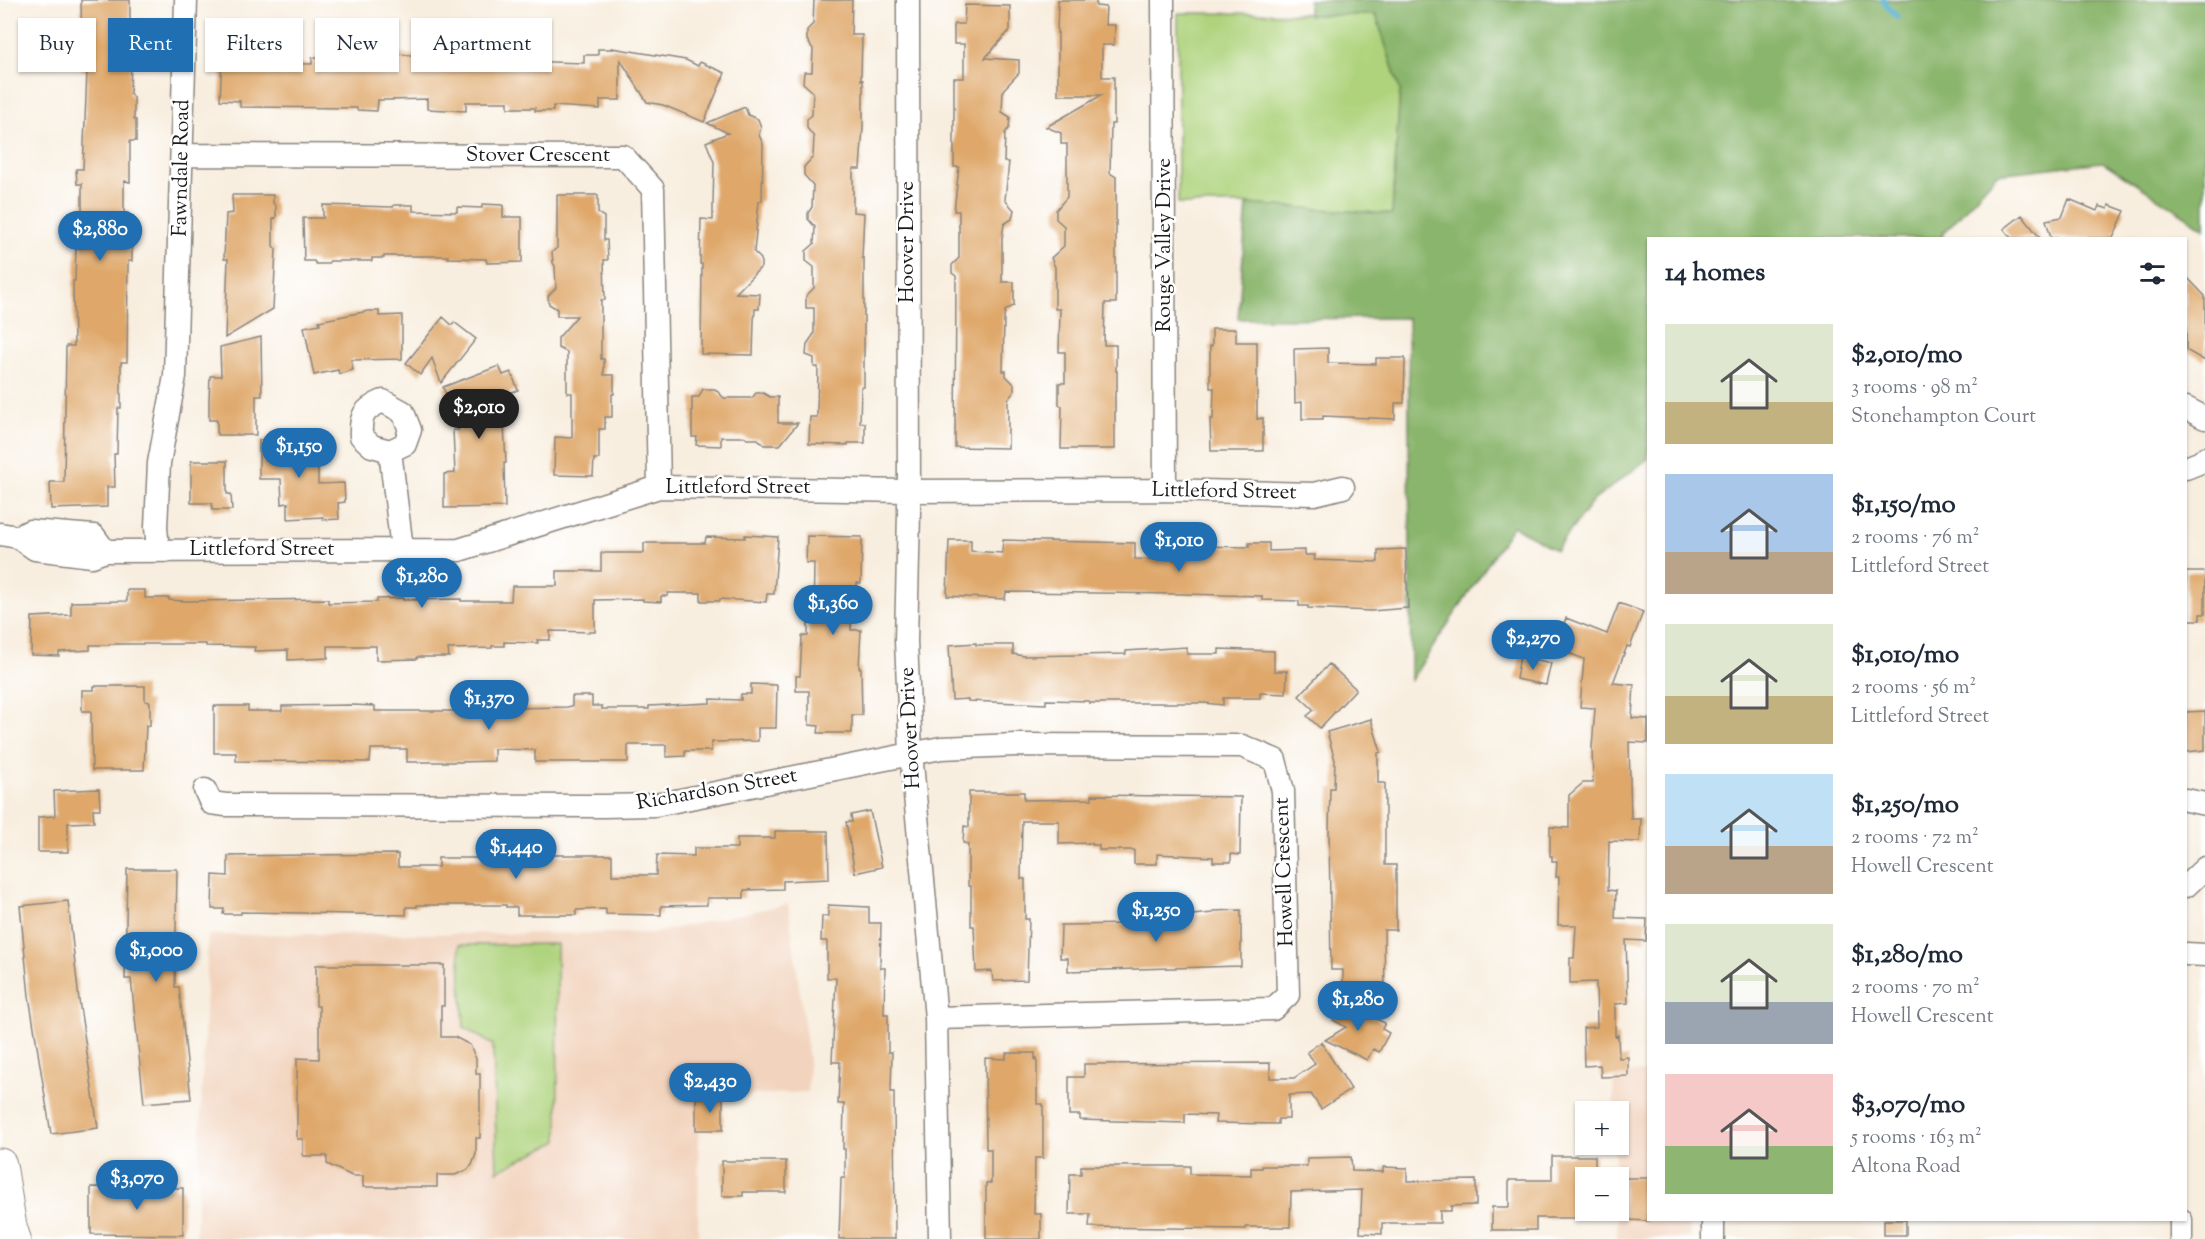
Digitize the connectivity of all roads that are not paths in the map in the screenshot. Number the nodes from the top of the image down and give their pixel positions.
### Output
1 (186, 0) edge
2 (908, 0) edge
3 (1163, 0) edge
4 (182, 155) junction
5 (2187, 409) edge
6 (2205, 418) edge
7 (390, 452) dead end
8 (2205, 458) edge
9 (2187, 468) edge
10 (659, 487) junction
11 (1343, 487) dead end
12 (1165, 490) junction
13 (909, 491) junction
14 (9, 535) edge
15 (402, 549) junction
16 (158, 550) junction
17 (910, 753) junction
18 (205, 790) dead end
19 (2187, 800) edge
20 (2205, 804) edge
21 (2205, 868) edge
22 (2187, 885) edge
23 (2187, 954) edge
24 (2205, 955) edge
25 (936, 1017) junction
26 (0, 1165) edge
27 (1713, 1221) edge
28 (2181, 1221) edge
29 (14, 1239) edge
30 (940, 1239) edge
31 (1713, 1239) edge
32 (2181, 1239) edge

1 - 4 street, Fawndale Road
2 - 13 street, Hoover Drive
3 - 12 street, Rouge Valley Drive
4 - 10 street, Stover Crescent
4 - 16 street, Fawndale Road
5 - 6 street
7 - 15 street
8 - 9 street
10 - 13 street, Littleford Street
10 - 15 street, Littleford Street
11 - 12 street, Littleford Street
12 - 13 street, Littleford Street
13 - 17 street, Hoover Drive
14 - 16 street, Littleford Street
15 - 16 street, Littleford Street
17 - 18 street, Richardson Street
17 - 25 street, Hoover Drive
17 - 25 street, Howell Crescent
19 - 20 street
21 - 22 street
23 - 24 street
25 - 30 street, Hoover Drive
26 - 29 main road
27 - 31 street
28 - 32 street

